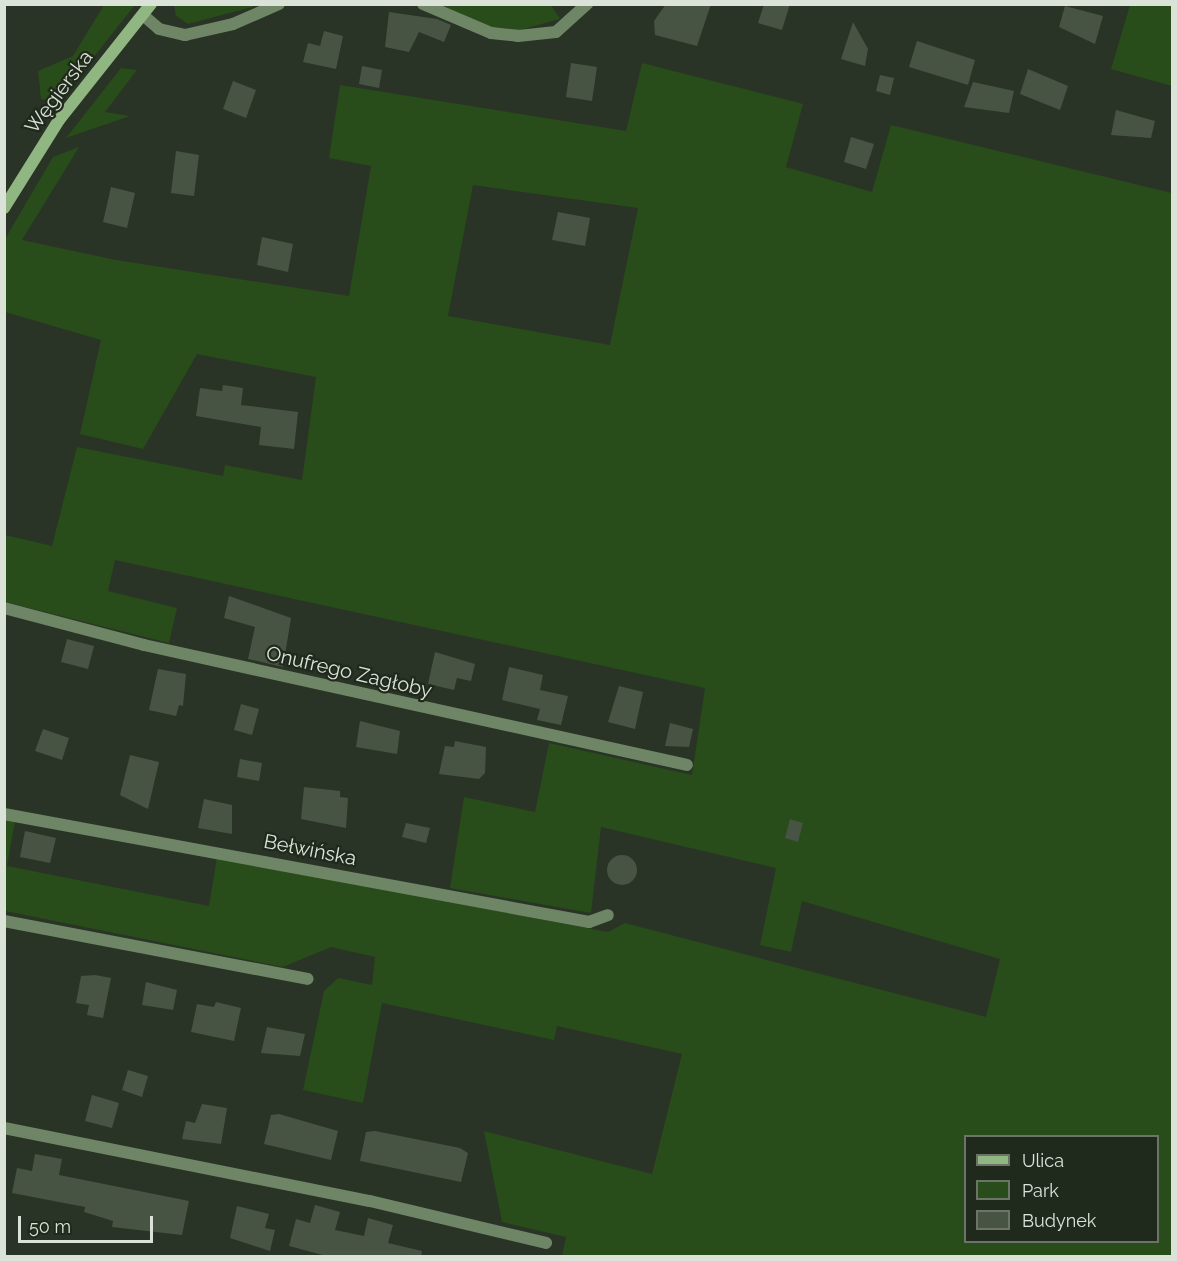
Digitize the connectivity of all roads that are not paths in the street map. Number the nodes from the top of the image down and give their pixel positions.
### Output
1 (151, 4) edge
2 (279, 4) edge
3 (423, 4) edge
4 (587, 4) edge
5 (143, 15) junction
6 (4, 208) edge
7 (4, 608) edge
8 (687, 765) dead end
9 (4, 814) edge
10 (608, 915) dead end
11 (4, 921) edge
12 (308, 980) dead end
13 (4, 1128) edge
14 (546, 1243) dead end

1 - 5 main road, Węgierska
2 - 5 street
3 - 4 street
5 - 6 main road, Węgierska
7 - 8 street, Onufrego Zagłoby
9 - 10 street, Bełwińska
11 - 12 street
13 - 14 street

